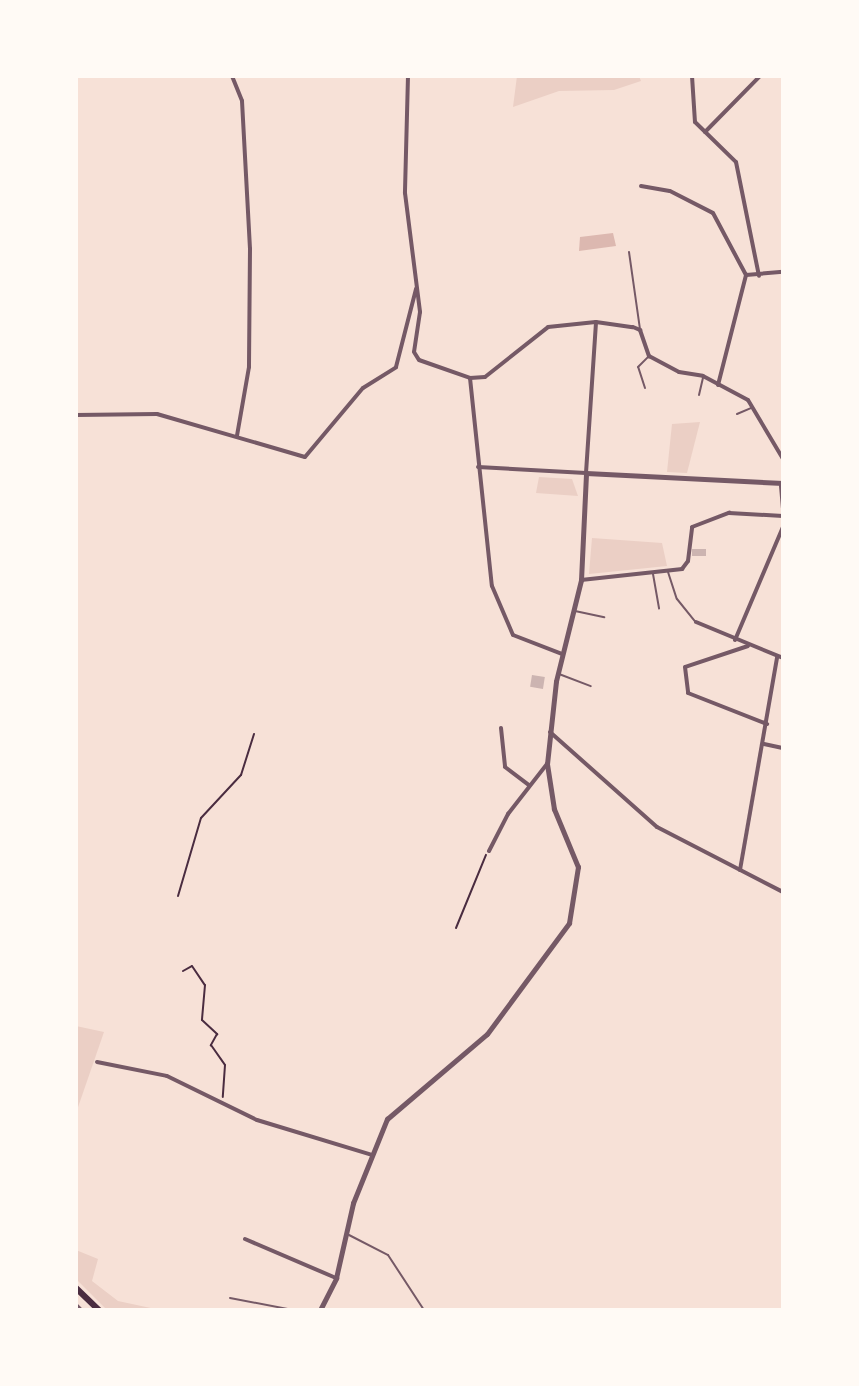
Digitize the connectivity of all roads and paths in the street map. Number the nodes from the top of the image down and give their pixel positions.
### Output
1 (232, 76) edge
2 (408, 76) edge
3 (692, 76) edge
4 (760, 76) edge
5 (705, 132) junction
6 (641, 186) dead end
7 (629, 252) dead end
8 (783, 272) edge
9 (746, 275) junction
10 (759, 276) junction
11 (417, 285) junction
12 (596, 322) junction
13 (640, 330) junction
14 (649, 356) junction
15 (703, 376) junction
16 (470, 378) junction
17 (718, 385) junction
18 (645, 388) dead end
19 (699, 395) dead end
20 (752, 408) junction
21 (737, 414) dead end
22 (76, 415) edge
23 (237, 436) junction
24 (783, 459) edge
25 (478, 467) junction
26 (586, 473) junction
27 (782, 485) edge
28 (783, 508) edge
29 (783, 516) edge
30 (783, 527) edge
31 (668, 572) junction
32 (653, 573) junction
33 (581, 580) junction
34 (659, 608) dead end
35 (574, 611) junction
36 (604, 617) dead end
37 (696, 622) joint
38 (735, 640) junction
39 (748, 646) junction
40 (562, 654) junction
41 (780, 658) edge
42 (557, 673) junction
43 (591, 686) dead end
44 (767, 724) junction
45 (501, 728) dead end
46 (550, 732) junction
47 (254, 734) dead end
48 (764, 744) junction
49 (783, 748) edge
50 (547, 764) junction
51 (530, 786) junction
52 (489, 851) joint
53 (740, 870) junction
54 (783, 892) edge
55 (178, 896) dead end
56 (456, 928) dead end
57 (183, 971) dead end
58 (97, 1062) dead end
59 (222, 1100) junction
60 (372, 1155) junction
61 (348, 1234) junction
62 (245, 1239) dead end
63 (336, 1278) junction
64 (76, 1288) edge
65 (230, 1298) dead end
66 (76, 1305) edge
67 (81, 1310) edge
68 (99, 1310) edge
69 (293, 1310) edge
70 (320, 1310) edge
71 (424, 1310) edge

1 - 23 street
2 - 11 street
3 - 5 street
4 - 5 street
5 - 10 street
6 - 9 street
7 - 13 lane
8 - 10 street
9 - 10 street
9 - 17 street
11 - 16 street
11 - 23 street
12 - 13 street
12 - 16 street
12 - 26 street
13 - 14 street
14 - 15 street
14 - 18 lane
15 - 17 street
15 - 19 lane
16 - 25 street
17 - 20 street
20 - 21 lane
20 - 24 street
22 - 23 street
25 - 26 street
25 - 40 street
26 - 27 street
26 - 33 street
27 - 28 street
29 - 31 street
30 - 38 street
31 - 32 street
31 - 37 lane
32 - 33 street
32 - 34 lane
33 - 35 street
35 - 36 lane
35 - 40 street
37 - 38 street
38 - 39 street
39 - 41 street
39 - 44 street
40 - 42 street
41 - 44 street
42 - 43 lane
42 - 46 street
44 - 48 street
45 - 51 street
46 - 50 street
46 - 53 street
47 - 55 path
48 - 49 street
48 - 53 street
50 - 51 street
50 - 60 street
51 - 52 street
52 - 56 path
53 - 54 street
57 - 59 path
58 - 59 street
59 - 60 street
60 - 61 street
61 - 63 street
61 - 71 lane
62 - 63 street
63 - 70 street
64 - 68 main road
65 - 69 lane
66 - 67 street

